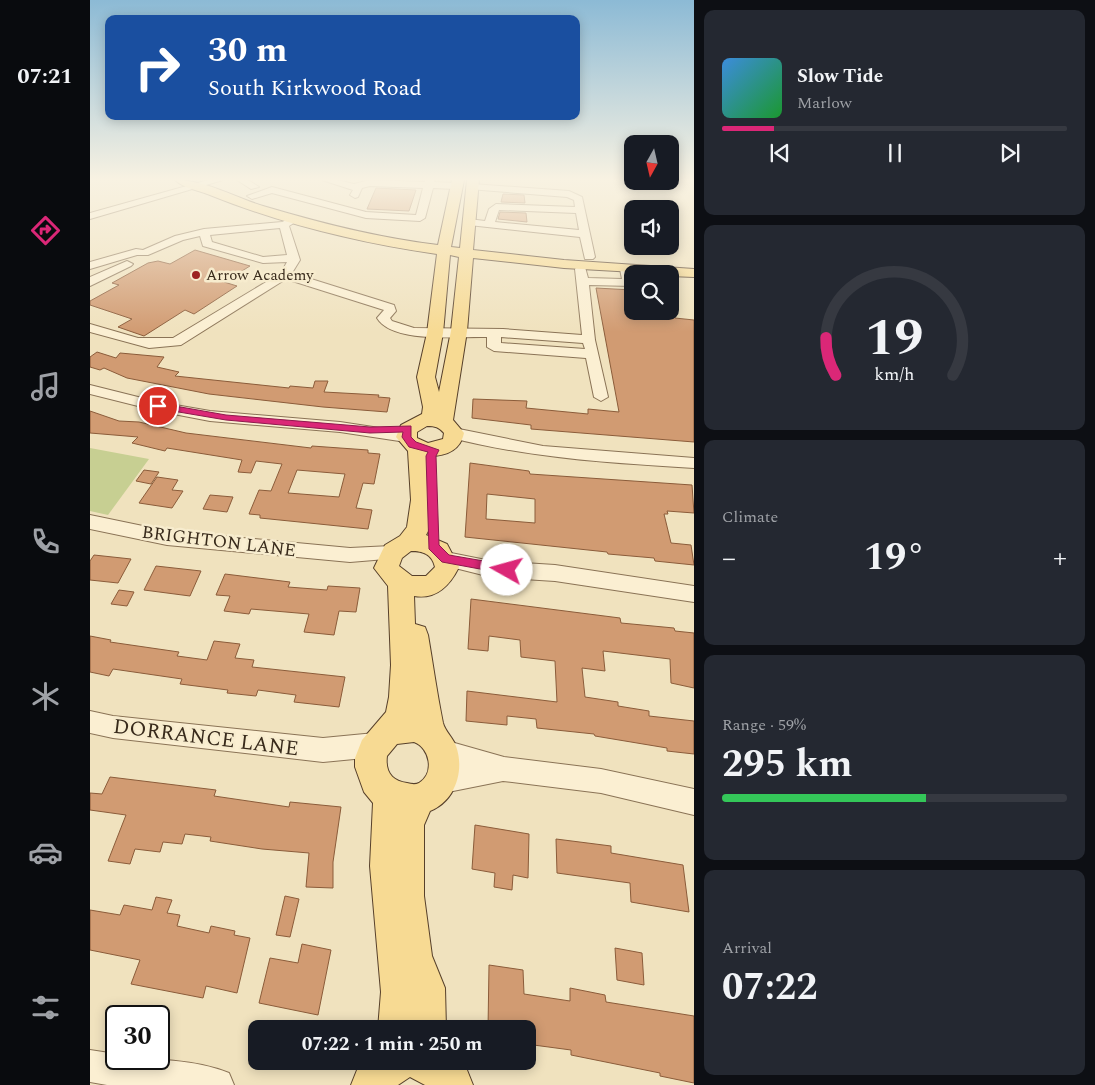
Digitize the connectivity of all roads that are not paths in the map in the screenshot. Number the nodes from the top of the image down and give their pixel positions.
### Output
1 (220, 231) edge
2 (286, 231) edge
3 (345, 231) edge
4 (401, 231) edge
5 (448, 231) edge
6 (468, 231) edge
7 (495, 231) edge
8 (554, 231) edge
9 (585, 231) edge
10 (204, 232) junction
11 (585, 234) junction
12 (445, 245) junction
13 (467, 249) junction
14 (144, 253) junction
15 (293, 258) junction
16 (584, 261) junction
17 (694, 264) edge
18 (90, 266) edge
19 (694, 273) edge
20 (285, 275) junction
21 (90, 282) edge
22 (90, 328) edge
23 (460, 331) junction
24 (435, 333) junction
25 (494, 334) junction
26 (589, 339) junction
27 (592, 354) junction
28 (90, 389) edge
29 (601, 397) dead end
30 (431, 435) junction
31 (694, 462) edge
32 (90, 522) edge
33 (417, 564) junction
34 (694, 594) edge
35 (90, 722) edge
36 (408, 763) junction
37 (694, 802) edge
38 (398, 1020) edge
39 (422, 1020) edge
40 (90, 1066) edge
41 (384, 1070) edge
42 (217, 1085) edge
43 (372, 1085) edge

1 - 10 street
2 - 15 lane
3 - 12 main road
4 - 12 main road
5 - 12 main road
6 - 13 main road
7 - 16 lane
8 - 11 street
9 - 11 street
10 - 14 street
10 - 15 street
11 - 16 street
12 - 13 main road
12 - 24 main road
13 - 16 main road
13 - 23 main road
14 - 18 street
14 - 21 street
15 - 20 lane
16 - 17 main road
16 - 19 main road
16 - 26 street
20 - 22 street
20 - 24 lane
23 - 24 street
23 - 25 street
23 - 30 main road
24 - 30 main road
25 - 26 street
25 - 27 street
26 - 27 lane
27 - 29 lane
28 - 30 street
30 - 31 street
30 - 33 main road
32 - 33 street, BRIGHTON LANE
33 - 34 street, BRIGHTON LANE
33 - 36 main road
33 - 36 main road
35 - 36 street, DORRANCE LANE
36 - 37 street
36 - 38 main road
36 - 39 main road
40 - 42 street
41 - 43 main road

